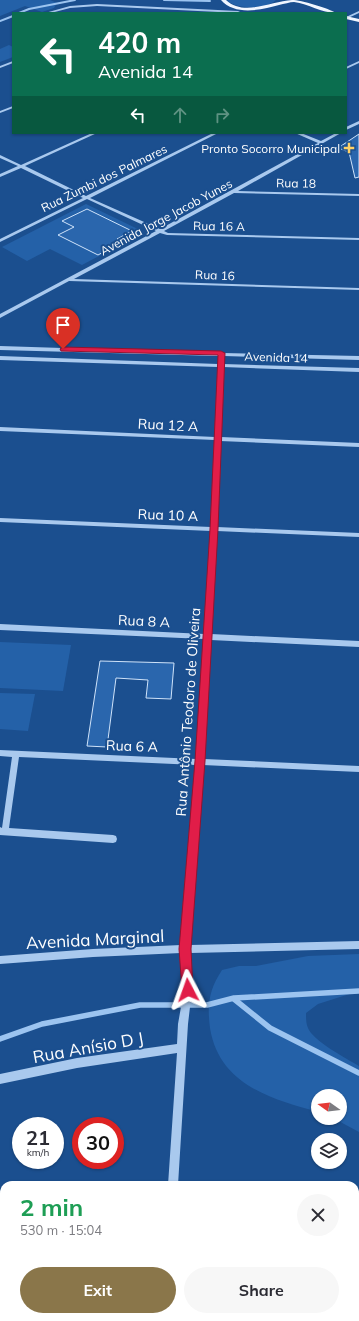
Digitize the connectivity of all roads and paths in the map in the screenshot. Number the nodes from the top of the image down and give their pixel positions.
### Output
1 (223, 0) edge
2 (278, 0) edge
3 (294, 0) edge
4 (273, 5) junction
5 (153, 8) junction
6 (247, 9) junction
7 (52, 12) edge
8 (142, 12) edge
9 (237, 12) edge
10 (331, 12) edge
11 (359, 12) edge
12 (347, 17) edge
13 (347, 17) edge
14 (359, 21) edge
15 (12, 62) edge
16 (359, 62) edge
17 (0, 67) edge
18 (347, 68) edge
19 (12, 107) edge
20 (0, 112) edge
21 (359, 122) edge
22 (347, 128) edge
23 (93, 134) edge
24 (214, 134) edge
25 (300, 134) edge
26 (337, 134) edge
27 (322, 143) junction
28 (0, 156) edge
29 (21, 166) junction
30 (0, 176) edge
31 (233, 192) junction
32 (359, 195) edge
33 (85, 197) junction
34 (159, 231) junction
35 (359, 240) edge
36 (0, 241) edge
37 (70, 280) junction
38 (359, 289) edge
39 (0, 316) edge
40 (0, 348) edge
41 (221, 353) junction
42 (0, 358) edge
43 (359, 358) edge
44 (221, 365) junction
45 (359, 370) edge
46 (0, 429) edge
47 (217, 439) junction
48 (359, 445) edge
49 (0, 520) edge
50 (214, 529) junction
51 (359, 535) edge
52 (0, 627) edge
53 (206, 637) junction
54 (359, 644) edge
55 (0, 753) edge
56 (16, 754) junction
57 (200, 761) junction
58 (359, 769) edge
59 (3, 831) edge
60 (113, 839) dead end
61 (359, 945) edge
62 (185, 949) junction
63 (0, 960) edge
64 (182, 1048) junction
65 (0, 1079) edge
66 (173, 1181) edge

1 - 6 main road
2 - 4 main road
3 - 4 main road
3 - 10 main road
4 - 6 main road
5 - 7 street
5 - 8 street
5 - 9 street
6 - 9 street
11 - 12 street
13 - 14 main road
15 - 17 street
16 - 18 street
19 - 20 street
21 - 22 street
23 - 29 street
24 - 33 street, Rua Zumbi dos Palmares
25 - 27 street
26 - 27 street, Avenida Jorge Jacob Yunes
27 - 31 street, Avenida Jorge Jacob Yunes
28 - 29 street, Rua 16 A
29 - 30 street
29 - 33 street, Rua 16 A
31 - 32 street, Rua 18
31 - 34 street, Avenida Jorge Jacob Yunes
33 - 34 street, Rua 16 A
33 - 36 street, Rua Zumbi dos Palmares
34 - 35 street, Rua 16 A
34 - 37 street, Avenida Jorge Jacob Yunes
37 - 38 street, Rua 16
37 - 39 street, Avenida Jorge Jacob Yunes
40 - 41 street, Avenida 14
41 - 43 street, Avenida 14
41 - 44 street, Rua Antônio Teodoro de Oliveira
42 - 44 street, Avenida 14
44 - 45 street, Avenida 14
44 - 47 street, Rua Antônio Teodoro de Oliveira
46 - 47 street, Rua 12 A
47 - 48 street, Rua 12 A
47 - 50 street, Rua Antônio Teodoro de Oliveira
49 - 50 street, Rua 10 A
50 - 51 street, Rua 10 A
50 - 53 street, Rua Antônio Teodoro de Oliveira
52 - 53 street, Rua 8 A
53 - 54 street, Rua 8 A
53 - 57 street, Rua Antônio Teodoro de Oliveira
55 - 56 street, Rua 6 A
56 - 57 street, Rua 6 A
56 - 59 street
57 - 58 street, Rua 6 A
57 - 62 street, Rua Antônio Teodoro de Oliveira
59 - 60 street
61 - 62 street, Avenida Marginal
62 - 63 street, Avenida Marginal
62 - 64 street, Rua Antônio Teodoro de Oliveira
64 - 65 street, Rua Anísio D J
64 - 66 street, Rua Antônio Teodoro de Oliveira

